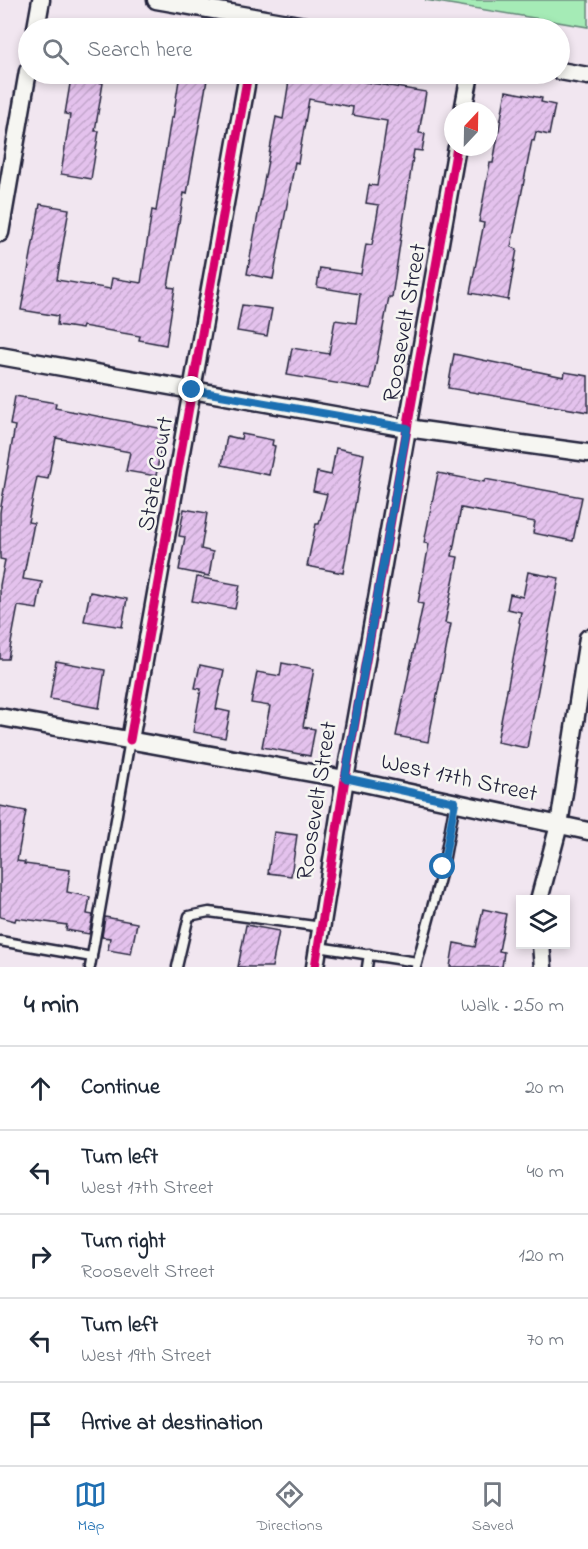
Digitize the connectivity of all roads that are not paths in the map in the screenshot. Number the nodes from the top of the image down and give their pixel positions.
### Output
1 (41, 0) edge
2 (156, 0) edge
3 (38, 18) edge
4 (235, 18) edge
5 (570, 73) edge
6 (588, 76) edge
7 (26, 84) edge
8 (246, 84) edge
9 (468, 84) edge
10 (465, 102) edge
11 (455, 156) edge
12 (0, 233) edge
13 (0, 356) edge
14 (192, 390) junction
15 (407, 428) junction
16 (588, 453) edge
17 (588, 638) edge
18 (0, 717) edge
19 (130, 740) junction
20 (345, 778) junction
21 (455, 802) junction
22 (558, 825) junction
23 (588, 831) edge
24 (540, 895) edge
25 (321, 927) junction
26 (0, 941) edge
27 (318, 947) junction
28 (541, 949) edge
29 (369, 954) junction
30 (92, 957) junction
31 (416, 964) edge
32 (90, 967) edge
33 (177, 967) edge
34 (315, 967) edge
35 (367, 967) edge
36 (543, 967) edge

1 - 3 street
2 - 4 street
5 - 6 street
7 - 12 street
8 - 14 street, State Court
9 - 10 street
11 - 15 street, Roosevelt Street
13 - 14 street
14 - 15 street
14 - 19 street, State Court
15 - 16 street
15 - 20 street, Roosevelt Street
17 - 22 street
18 - 19 street, West 17th Street
19 - 20 street, West 17th Street
19 - 30 lane, State Court
20 - 21 street, West 17th Street
20 - 25 street, Roosevelt Street
21 - 22 street, West 17th Street
21 - 31 lane
22 - 23 street, West 17th Street
22 - 24 street
25 - 27 street, Roosevelt Street
25 - 33 lane
26 - 30 lane
27 - 29 lane
27 - 34 street, Roosevelt Street
28 - 36 street
29 - 31 lane
29 - 35 lane
30 - 32 lane, State Court

